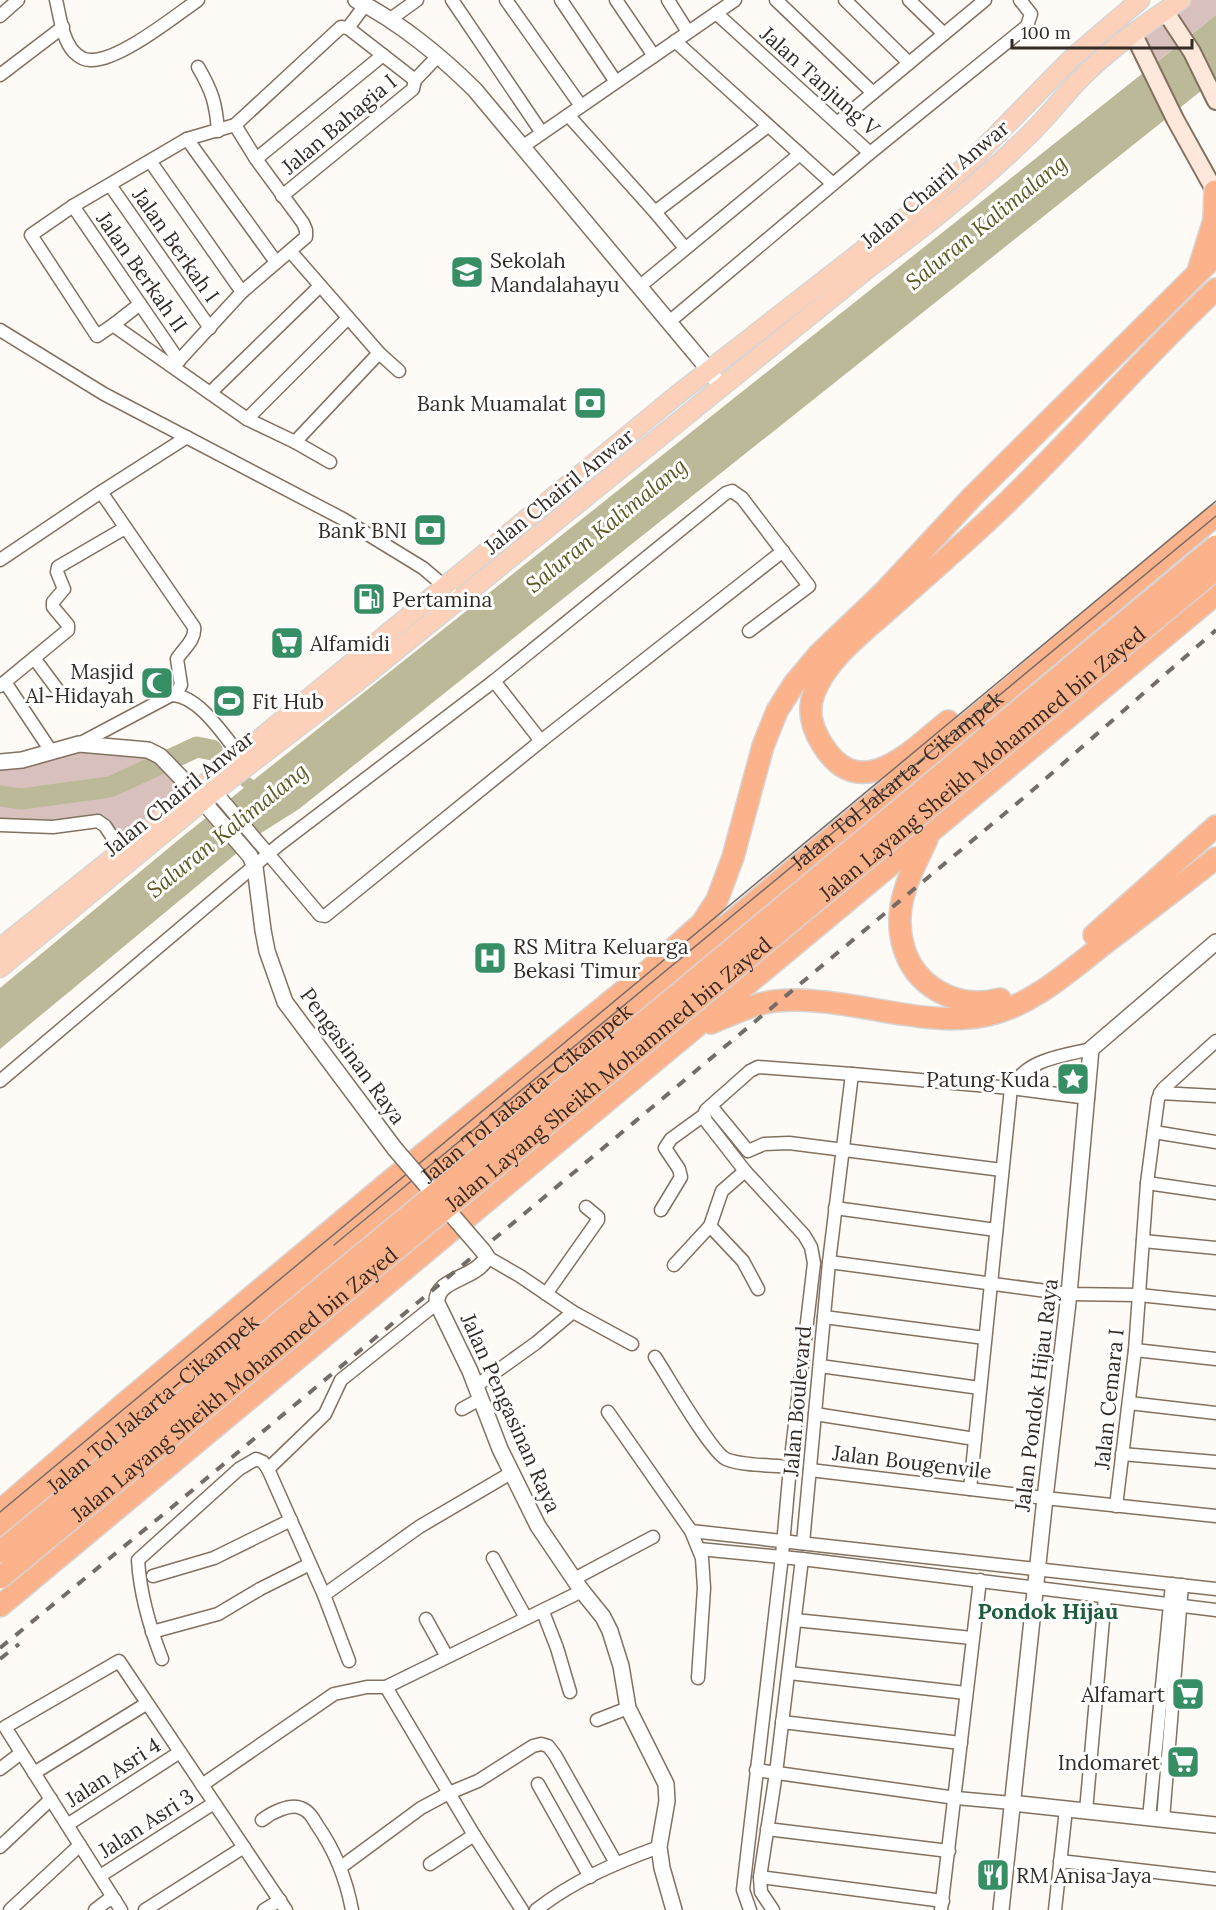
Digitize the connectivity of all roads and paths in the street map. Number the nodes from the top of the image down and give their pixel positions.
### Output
1 (18, 0) edge
2 (56, 0) edge
3 (198, 0) edge
4 (417, 0) edge
5 (452, 0) edge
6 (506, 0) edge
7 (561, 0) edge
8 (616, 0) edge
9 (668, 0) edge
10 (776, 0) edge
11 (845, 0) edge
12 (909, 0) edge
13 (1020, 0) edge
14 (1140, 0) edge
15 (1181, 0) edge
16 (981, 1) edge
17 (361, 2) edge
18 (729, 2) edge
19 (1124, 7) edge
20 (1165, 11) edge
21 (716, 13) junction
22 (0, 16) edge
23 (389, 20) junction
24 (63, 27) junction
25 (348, 28) junction
26 (688, 32) junction
27 (1133, 33) junction
28 (944, 34) junction
29 (675, 42) junction
30 (383, 55) junction
31 (438, 56) junction
32 (654, 56) junction
33 (909, 63) junction
34 (198, 66) dead end
35 (0, 75) edge
36 (415, 80) junction
37 (616, 82) junction
38 (873, 93) junction
39 (1215, 96) edge
40 (581, 106) junction
41 (568, 116) junction
42 (837, 123) junction
43 (235, 125) junction
44 (768, 126) junction
45 (218, 131) junction
46 (542, 133) junction
47 (187, 139) junction
48 (522, 147) junction
49 (870, 153) junction
50 (800, 154) junction
51 (256, 159) junction
52 (150, 161) junction
53 (833, 184) junction
54 (110, 185) junction
55 (1216, 192) edge
56 (282, 196) junction
57 (73, 207) junction
58 (655, 212) junction
59 (685, 248) junction
60 (291, 252) junction
61 (1216, 255) edge
62 (276, 262) junction
63 (1196, 274) junction
64 (320, 286) junction
65 (639, 286) junction
66 (1216, 289) edge
67 (242, 292) junction
68 (140, 304) junction
69 (348, 318) junction
70 (669, 322) junction
71 (113, 325) junction
72 (210, 328) junction
73 (0, 330) edge
74 (379, 353) junction
75 (176, 364) junction
76 (709, 370) junction
77 (399, 371) dead end
78 (721, 387) junction
79 (210, 393) junction
80 (247, 419) junction
81 (187, 437) junction
82 (295, 442) junction
83 (330, 462) dead end
84 (101, 492) junction
85 (1216, 510) edge
86 (1216, 515) edge
87 (125, 528) junction
88 (1216, 546) edge
89 (783, 551) junction
90 (0, 560) edge
91 (1216, 569) edge
92 (446, 587) junction
93 (1216, 594) edge
94 (459, 600) junction
95 (749, 631) dead end
96 (34, 658) junction
97 (494, 681) junction
98 (2, 684) edge
99 (60, 693) dead end
100 (173, 694) junction
101 (112, 728) junction
102 (541, 741) junction
103 (79, 744) junction
104 (123, 747) junction
105 (51, 751) junction
106 (240, 755) junction
107 (0, 762) edge
108 (205, 794) junction
109 (0, 825) edge
110 (1216, 826) edge
111 (928, 835) junction
112 (121, 850) junction
113 (268, 854) junction
114 (1216, 858) edge
115 (252, 861) junction
116 (38, 927) junction
117 (1216, 942) edge
118 (0, 948) edge
119 (0, 968) edge
120 (690, 1033) junction
121 (1216, 1041) edge
122 (1091, 1049) junction
123 (852, 1074) junction
124 (0, 1081) edge
125 (1011, 1088) junction
126 (1160, 1093) junction
127 (1216, 1096) edge
128 (1088, 1098) junction
129 (707, 1110) junction
130 (1154, 1132) junction
131 (1216, 1142) edge
132 (842, 1149) junction
133 (1002, 1170) junction
134 (745, 1171) junction
135 (1147, 1183) junction
136 (1216, 1193) edge
137 (586, 1207) dead end
138 (835, 1208) junction
139 (661, 1210) dead end
140 (710, 1226) junction
141 (996, 1230) junction
142 (1143, 1241) junction
143 (1216, 1248) edge
144 (485, 1254) junction
145 (829, 1262) junction
146 (674, 1265) dead end
147 (991, 1284) junction
148 (758, 1289) dead end
149 (546, 1294) junction
150 (1069, 1294) junction
151 (1139, 1295) junction
152 (437, 1303) junction
153 (1216, 1304) edge
154 (573, 1312) junction
155 (824, 1317) junction
156 (985, 1338) junction
157 (632, 1344) dead end
158 (1135, 1350) junction
159 (655, 1357) dead end
160 (1216, 1359) edge
161 (820, 1366) junction
162 (980, 1388) junction
163 (478, 1393) junction
164 (1129, 1404) junction
165 (462, 1409) dead end
166 (608, 1412) dead end
167 (1216, 1413) edge
168 (815, 1414) junction
169 (975, 1439) junction
170 (1122, 1454) junction
171 (1216, 1462) edge
172 (790, 1467) junction
173 (267, 1469) junction
174 (810, 1470) junction
175 (511, 1473) junction
176 (970, 1489) junction
177 (1044, 1498) junction
178 (1116, 1506) junction
179 (0, 1511) edge
180 (1216, 1516) edge
181 (291, 1520) junction
182 (0, 1530) edge
183 (691, 1531) junction
184 (653, 1537) dead end
185 (784, 1541) junction
186 (803, 1543) junction
187 (699, 1549) junction
188 (0, 1552) edge
189 (782, 1556) junction
190 (493, 1558) dead end
191 (802, 1558) junction
192 (310, 1564) junction
193 (1037, 1570) junction
194 (153, 1576) dead end
195 (0, 1578) edge
196 (980, 1580) junction
197 (1177, 1584) junction
198 (578, 1585) junction
199 (1035, 1588) junction
200 (1216, 1589) edge
201 (324, 1595) junction
202 (1105, 1597) junction
203 (1176, 1605) junction
204 (0, 1606) edge
205 (1216, 1610) edge
206 (543, 1612) junction
207 (526, 1618) junction
208 (426, 1619) dead end
209 (795, 1620) junction
210 (152, 1632) junction
211 (972, 1638) junction
212 (446, 1655) junction
213 (162, 1659) dead end
214 (349, 1660) dead end
215 (789, 1673) junction
216 (698, 1678) dead end
217 (386, 1686) junction
218 (570, 1692) dead end
219 (966, 1694) junction
220 (146, 1704) junction
221 (628, 1708) junction
222 (597, 1720) dead end
223 (782, 1722) junction
224 (961, 1743) junction
225 (180, 1752) junction
226 (21, 1753) junction
227 (0, 1769) edge
228 (756, 1770) junction
229 (34, 1773) junction
230 (776, 1773) junction
231 (538, 1784) dead end
232 (202, 1785) junction
233 (449, 1793) junction
234 (956, 1798) junction
235 (51, 1799) junction
236 (214, 1803) junction
237 (1012, 1803) junction
238 (1066, 1809) junction
239 (1086, 1811) junction
240 (1156, 1819) junction
241 (262, 1820) dead end
242 (67, 1825) junction
243 (1216, 1825) edge
244 (767, 1829) junction
245 (474, 1835) junction
246 (80, 1845) junction
247 (0, 1847) edge
248 (244, 1847) junction
249 (659, 1848) junction
250 (949, 1851) junction
251 (1060, 1861) junction
252 (616, 1863) junction
253 (430, 1864) dead end
254 (341, 1867) junction
255 (100, 1876) junction
256 (590, 1876) junction
257 (759, 1877) junction
258 (1216, 1880) edge
259 (118, 1905) edge
260 (283, 1905) edge
261 (942, 1905) edge
262 (10, 1910) edge
263 (95, 1910) edge
264 (146, 1910) edge
265 (264, 1910) edge
266 (352, 1910) edge
267 (522, 1910) edge
268 (536, 1910) edge
269 (674, 1910) edge
270 (750, 1910) edge
271 (773, 1910) edge
272 (1001, 1910) edge
273 (1055, 1910) edge

1 - 22 street
2 - 24 street
3 - 24 street
4 - 23 street
5 - 46 street
6 - 40 street
7 - 37 street
8 - 32 street
9 - 26 street
10 - 38 street
11 - 33 street
12 - 28 street
13 - 49 street
14 - 19 main road, Jalan Chairil Anwar
15 - 20 main road, Jalan Chairil Anwar
16 - 28 street
17 - 23 street
17 - 25 street
18 - 21 street
19 - 27 main road
19 - 76 main road, Jalan Chairil Anwar
20 - 27 main road, Jalan Chairil Anwar
20 - 39 main road
21 - 26 street
21 - 42 street, Jalan Tanjung V
23 - 31 street
24 - 35 street
25 - 30 street
25 - 43 street
26 - 29 street
27 - 55 main road
27 - 78 main road, Jalan Chairil Anwar
28 - 33 street
29 - 32 street
29 - 44 street
30 - 36 street
30 - 51 street
31 - 36 street, Jalan Bahagia I
31 - 48 street
32 - 37 street
33 - 38 street
34 - 45 street
36 - 56 street, Jalan Bahagia I
37 - 40 street
38 - 42 street
40 - 41 street
41 - 46 street
41 - 58 street
42 - 49 street, Jalan Tanjung V
43 - 45 street
43 - 51 street
44 - 50 street
44 - 58 street
45 - 47 street
46 - 48 street
47 - 52 street
47 - 62 street
48 - 65 street
49 - 53 street
50 - 53 street
50 - 59 street
51 - 56 street
52 - 54 street
52 - 67 street
53 - 70 street
54 - 57 street
54 - 72 street, Jalan Berkah I
55 - 63 highway
56 - 60 street
57 - 68 street, Jalan Berkah II
57 - 71 street
58 - 59 street
59 - 65 street
60 - 62 street
60 - 64 street
61 - 63 highway
62 - 67 street
63 - 179 highway
64 - 69 street
64 - 79 street
65 - 70 street
66 - 85 highway
67 - 72 street
68 - 71 street
68 - 75 street, Jalan Berkah II
69 - 74 street
69 - 80 street
70 - 76 street
71 - 75 street
72 - 75 street
73 - 81 street
74 - 77 street
74 - 82 street
75 - 79 street
76 - 78 street
76 - 92 main road, Jalan Chairil Anwar
78 - 94 main road, Jalan Chairil Anwar
79 - 80 street
80 - 82 street
81 - 84 street
81 - 92 street
82 - 83 street
84 - 87 street
84 - 90 street
86 - 182 highway, Jalan Tol Jakarta–Cikampek
87 - 96 street
87 - 100 street
88 - 188 highway, Jalan Layang Sheikh Mohammed bin Zayed, bridge
89 - 95 street
89 - 97 street
89 - 102 street
91 - 195 highway, Jalan Layang Sheikh Mohammed bin Zayed, bridge
92 - 94 street
92 - 106 main road, Jalan Chairil Anwar
93 - 111 highway
94 - 108 main road, Jalan Chairil Anwar
96 - 98 street
96 - 99 street
97 - 102 street
97 - 113 street
98 - 105 street
100 - 101 street
100 - 106 street
101 - 103 street
101 - 104 street
102 - 113 street
103 - 104 street
103 - 105 street
104 - 108 street
105 - 107 street
106 - 108 main road, Jalan Chairil Anwar
108 - 112 main road, Jalan Chairil Anwar
108 - 113 street
108 - 115 street
108 - 116 main road, Jalan Chairil Anwar
109 - 112 street
110 - 111 highway
111 - 120 highway
112 - 116 main road, Jalan Chairil Anwar
113 - 115 street
114 - 120 highway
115 - 124 street
115 - 144 street, Pengasinan Raya, bridge
116 - 118 main road, Jalan Chairil Anwar
116 - 119 main road, Jalan Chairil Anwar
117 - 122 street
120 - 204 highway
121 - 126 street
122 - 125 street
122 - 128 street, Jalan Pondok Hijau Raya
123 - 125 street
123 - 129 street
123 - 132 street, Jalan Boulevard
125 - 128 street
125 - 133 street
126 - 127 street
126 - 130 street, Jalan Cemara I
128 - 150 street, Jalan Pondok Hijau Raya
129 - 132 street
129 - 134 street
129 - 139 street
130 - 131 street
130 - 135 street, Jalan Cemara I
132 - 133 street
132 - 138 street, Jalan Boulevard
133 - 141 street
134 - 140 street
134 - 172 street
135 - 136 street
135 - 142 street, Jalan Cemara I
137 - 149 street
138 - 141 street
138 - 145 street, Jalan Boulevard
140 - 146 street
140 - 148 street
141 - 147 street
142 - 143 street
142 - 151 street, Jalan Cemara I
144 - 149 street
144 - 152 street, Jalan Pengasinan Raya
145 - 147 street
145 - 155 street, Jalan Boulevard
147 - 150 street
147 - 156 street
149 - 154 street
150 - 151 street
150 - 177 street, Jalan Pondok Hijau Raya
151 - 153 street
151 - 158 street, Jalan Cemara I
152 - 163 street, Jalan Pengasinan Raya
152 - 173 street
154 - 157 street
154 - 163 street
155 - 156 street
155 - 161 street, Jalan Boulevard
156 - 162 street
158 - 160 street
158 - 164 street, Jalan Cemara I
159 - 172 street
161 - 162 street
161 - 168 street, Jalan Boulevard
162 - 169 street
163 - 165 street
163 - 175 street, Jalan Pengasinan Raya
164 - 167 street
164 - 170 street, Jalan Cemara I
166 - 183 street
168 - 169 street
168 - 174 street, Jalan Boulevard
169 - 176 street
170 - 171 street
170 - 178 street, Jalan Cemara I
172 - 185 street
173 - 181 street
173 - 210 street
174 - 176 street, Jalan Bougenvile
174 - 186 street, Jalan Boulevard
175 - 198 street, Jalan Pengasinan Raya
175 - 201 street
176 - 177 street, Jalan Bougenvile
177 - 178 street, Jalan Bougenvile
177 - 193 street, Jalan Pondok Hijau Raya
178 - 180 street, Jalan Bougenvile
181 - 192 street
181 - 194 street
183 - 185 street
183 - 187 street
184 - 198 street
185 - 186 street
185 - 189 street
186 - 193 street
187 - 189 street
187 - 216 street
189 - 191 street
189 - 228 street
190 - 207 street
191 - 196 street
191 - 209 street
192 - 201 street
192 - 210 street
193 - 197 street
193 - 199 street, Jalan Pondok Hijau Raya
196 - 199 street
196 - 211 street
197 - 200 street
197 - 203 street
198 - 206 street
198 - 221 street, Jalan Pengasinan Raya
199 - 202 street
199 - 237 street, Jalan Pondok Hijau Raya
201 - 214 street
202 - 203 street
202 - 239 street
203 - 205 street
203 - 240 street
206 - 207 street
206 - 218 street
207 - 212 street
208 - 212 street
209 - 211 street
209 - 215 street
210 - 213 street
211 - 219 street
212 - 217 street
215 - 219 street
215 - 223 street
217 - 232 street
217 - 233 street
219 - 224 street
220 - 225 street
220 - 226 street
220 - 229 street
221 - 222 street
221 - 249 street, Jalan Pengasinan Raya
223 - 224 street
223 - 230 street
224 - 234 street
225 - 232 street
225 - 242 street, Jalan Asri 4
226 - 227 street
226 - 229 street
228 - 230 street
228 - 270 street
229 - 235 street
230 - 234 street
230 - 244 street
231 - 256 street
232 - 236 street
233 - 245 street
233 - 252 street
233 - 254 street
234 - 237 street
234 - 250 street
235 - 242 street
235 - 247 street
236 - 248 street
236 - 255 street, Jalan Asri 3
237 - 238 street
237 - 272 street, Jalan Pondok Hijau Raya
238 - 239 street
238 - 251 street
239 - 240 street
240 - 243 street
241 - 254 street
242 - 246 street
244 - 250 street
244 - 257 street
245 - 253 street
245 - 267 street
246 - 255 street
246 - 262 street
248 - 260 street
248 - 264 street
249 - 252 street
249 - 269 street, Jalan Pengasinan Raya
250 - 261 street
251 - 258 street
251 - 273 street
252 - 256 street
254 - 266 street
255 - 259 street
256 - 268 street
257 - 261 street
257 - 271 street
259 - 263 street
260 - 265 street

